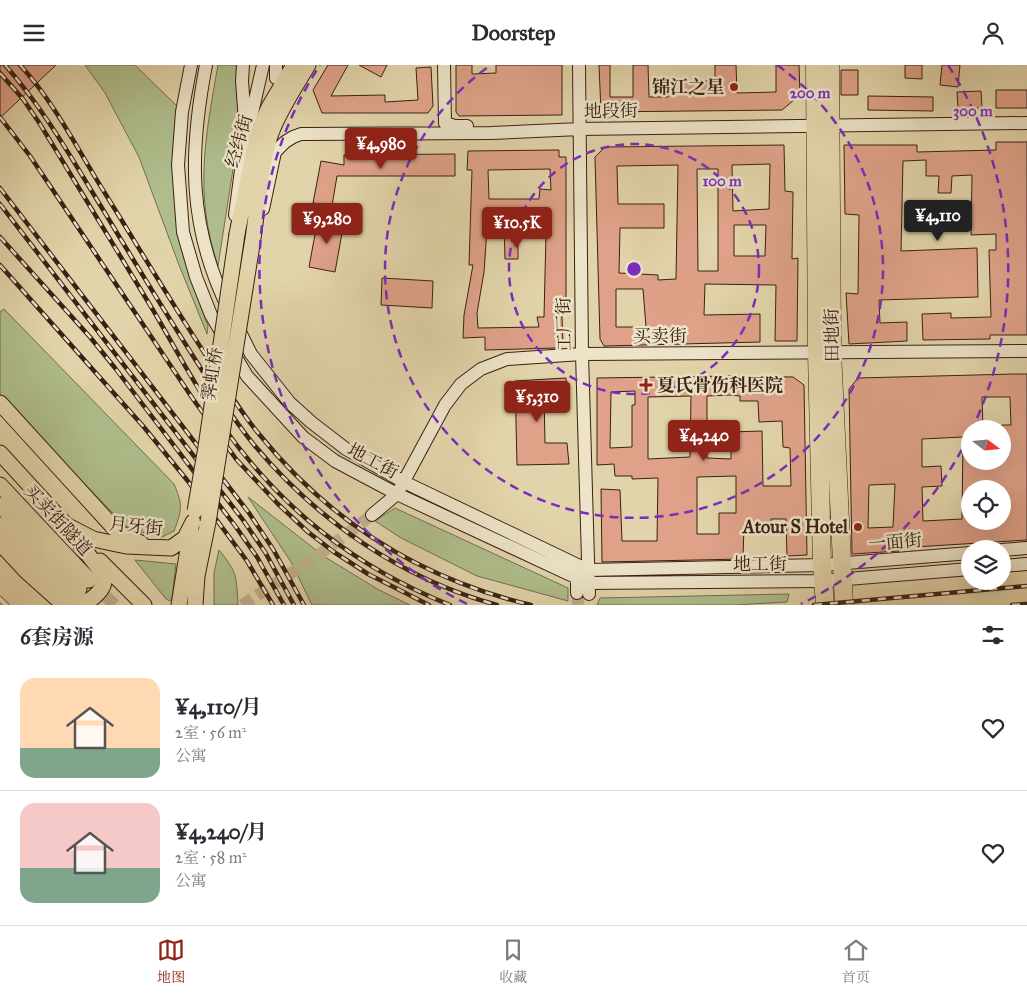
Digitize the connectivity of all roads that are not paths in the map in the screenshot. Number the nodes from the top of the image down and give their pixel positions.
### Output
1 (190, 65) edge
2 (206, 65) edge
3 (243, 65) edge
4 (263, 65) edge
5 (276, 65) edge
6 (308, 65) edge
7 (444, 65) edge
8 (579, 65) edge
9 (815, 65) edge
10 (830, 65) edge
11 (290, 71) edge
12 (1027, 123) edge
13 (824, 127) junction
14 (580, 129) junction
15 (490, 133) junction
16 (247, 135) junction
17 (255, 227) junction
18 (236, 234) junction
19 (1027, 351) edge
20 (825, 352) junction
21 (582, 354) junction
22 (0, 403) edge
23 (0, 453) edge
24 (404, 482) junction
25 (0, 485) edge
26 (397, 494) junction
27 (0, 505) edge
28 (372, 515) tunnel mouth
29 (198, 518) junction
30 (0, 525) edge
31 (66, 525) junction
32 (0, 543) edge
33 (160, 548) junction
34 (1027, 548) edge
35 (1011, 549) edge
36 (961, 554) edge
37 (1027, 564) edge
38 (1011, 565) edge
39 (961, 569) edge
40 (26, 571) junction
41 (841, 572) junction
42 (822, 573) junction
43 (584, 584) junction
44 (0, 599) edge
45 (6, 605) edge
46 (51, 605) edge
47 (64, 605) edge
48 (144, 605) edge
49 (179, 605) edge
50 (195, 605) edge
51 (825, 605) edge
52 (844, 605) edge

1 - 26 main road, 地工街
2 - 24 main road, 地工街
3 - 16 main road
4 - 16 main road
5 - 11 main road
6 - 17 main road, 经纬街
7 - 15 main road
8 - 14 main road, 工厂街
9 - 13 highway, 田地街
10 - 13 highway, 田地街
11 - 18 main road, 经纬街
12 - 13 main road, 地段街
13 - 14 main road, 地段街
13 - 20 highway, 田地街
14 - 15 main road, 地段街
14 - 21 main road, 工厂街
15 - 17 main road, 地段街
16 - 18 main road
17 - 29 main road, 霁虹桥, bridge
18 - 29 main road, 霁虹桥, bridge
19 - 20 main road, 买卖街
20 - 21 main road, 买卖街
20 - 41 highway, 田地街
20 - 42 highway, 田地街
21 - 24 main road, 买卖街
21 - 43 main road, 工厂街
22 - 33 main road
23 - 31 main road, 月牙街
24 - 26 main road, 买卖街
24 - 43 main road, 地工街
25 - 27 main road, 买卖街隧道
26 - 28 main road, 买卖街
26 - 43 main road, 地工街
29 - 33 main road, 月牙街
29 - 49 main road
29 - 50 main road
30 - 31 main road
31 - 33 main road, 月牙街
31 - 48 main road, 月牙街
32 - 40 main road
34 - 35 main road
36 - 41 main road, 一面街
37 - 38 main road
39 - 41 main road, 一面街
40 - 46 main road
40 - 47 main road
41 - 42 main road, 一面街
41 - 52 highway, 田地街
42 - 43 main road, 地工街
42 - 51 highway, 田地街
44 - 45 lane

